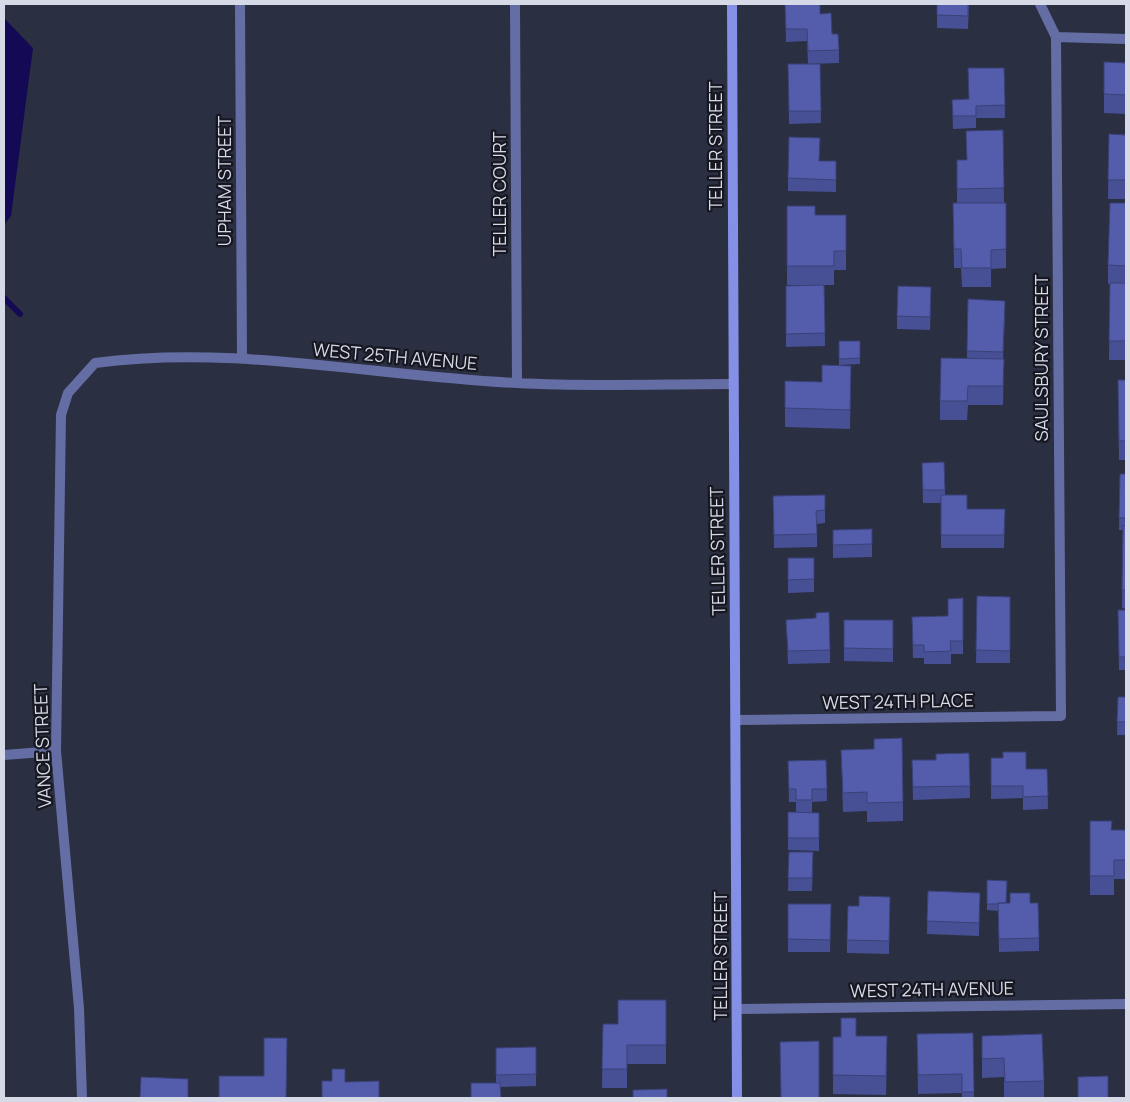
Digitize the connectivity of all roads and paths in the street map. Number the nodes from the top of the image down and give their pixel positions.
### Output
1 (240, 4) edge
2 (515, 4) edge
3 (732, 4) edge
4 (1040, 4) edge
5 (1056, 37) junction
6 (1126, 39) edge
7 (242, 358) junction
8 (517, 384) junction
9 (732, 384) junction
10 (68, 393) joint
11 (1061, 716) joint
12 (736, 720) junction
13 (56, 751) junction
14 (4, 755) edge
15 (1126, 1004) edge
16 (738, 1009) junction
17 (82, 1098) edge
18 (737, 1098) edge

1 - 7 street, UPHAM STREET
2 - 8 street, TELLER COURT
3 - 9 street, TELLER STREET
4 - 5 street, SAULSBURY STREET
5 - 6 street
5 - 11 street, SAULSBURY STREET
7 - 8 street, WEST 25TH AVENUE
7 - 10 street, WEST 25TH AVENUE
8 - 9 street, WEST 25TH AVENUE
9 - 12 street, TELLER STREET
10 - 13 street, VANCE STREET
11 - 12 street, WEST 24TH PLACE
12 - 16 street, TELLER STREET
13 - 14 street
13 - 17 street, VANCE STREET
15 - 16 street, WEST 24TH AVENUE
16 - 18 street, TELLER STREET

